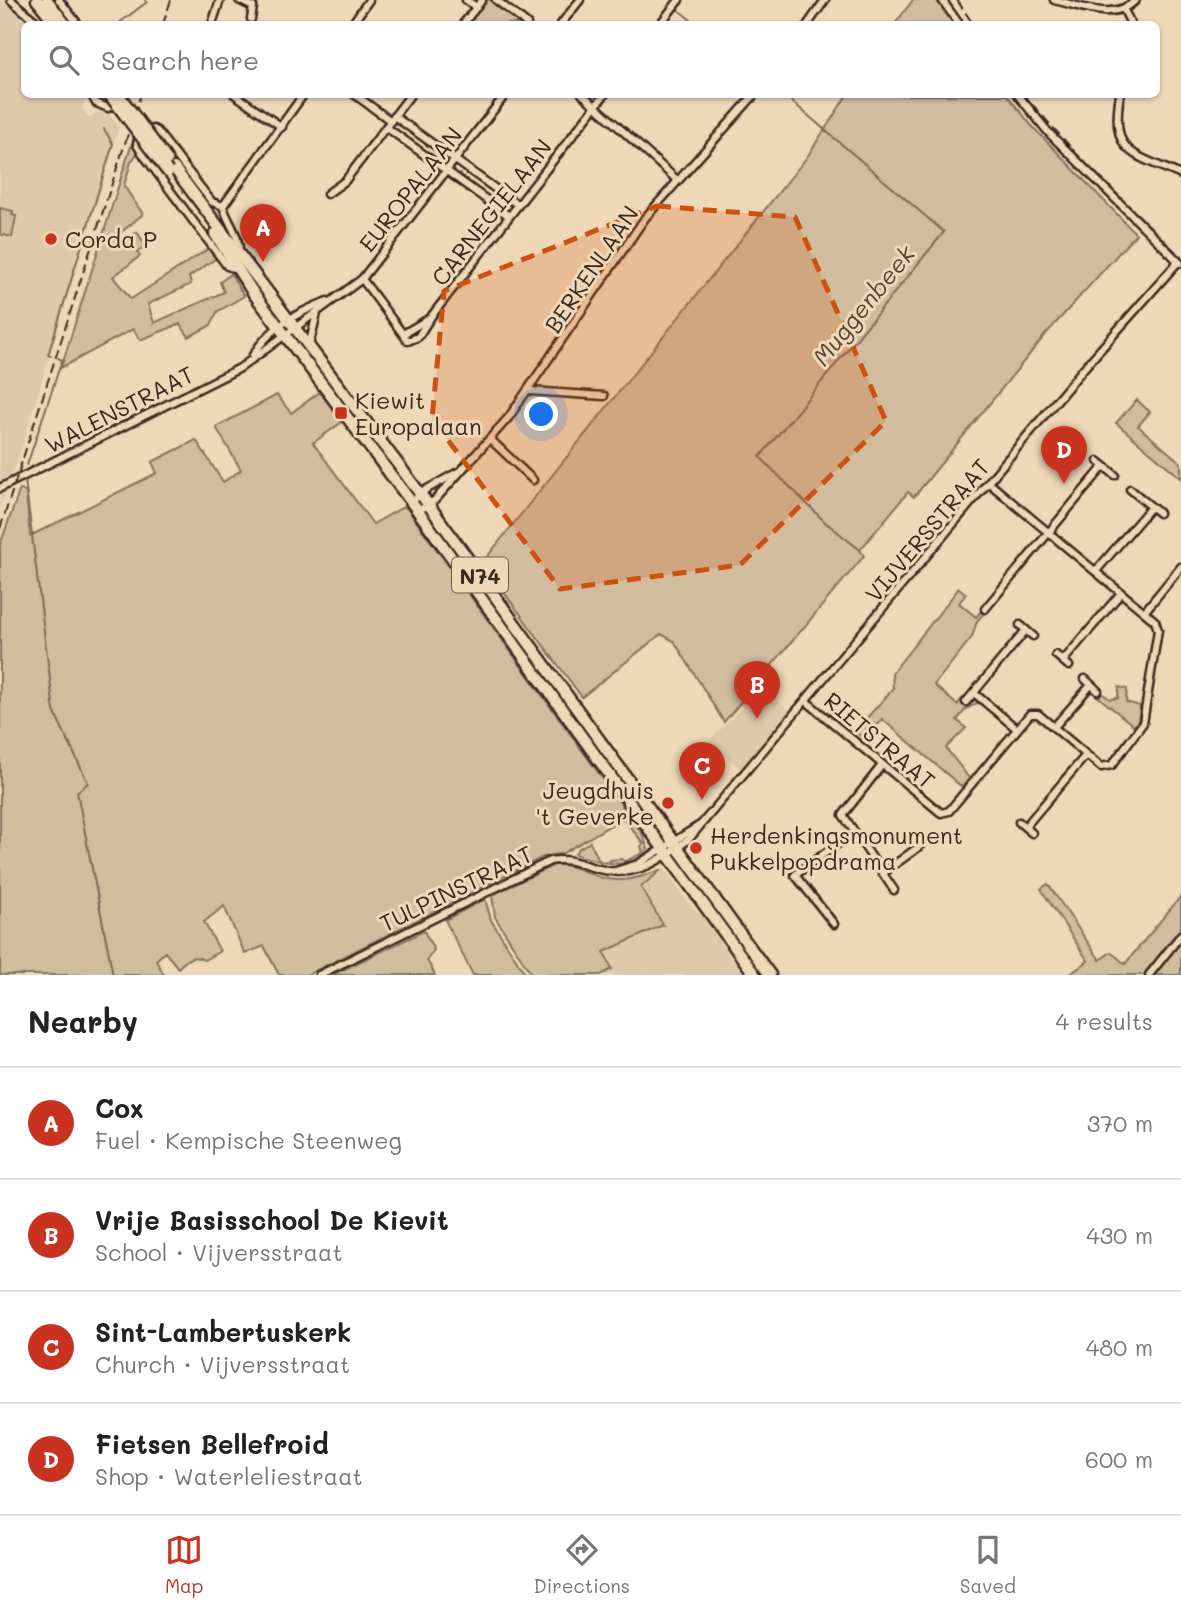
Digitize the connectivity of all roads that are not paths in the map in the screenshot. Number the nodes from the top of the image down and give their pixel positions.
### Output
1 (11, 0) edge
2 (37, 0) edge
3 (47, 0) edge
4 (59, 0) edge
5 (220, 0) edge
6 (239, 0) edge
7 (369, 0) edge
8 (466, 0) edge
9 (482, 0) edge
10 (496, 0) edge
11 (580, 0) edge
12 (679, 0) edge
13 (825, 0) edge
14 (942, 0) edge
15 (1054, 0) edge
16 (1136, 0) edge
17 (477, 8) junction
18 (1124, 10) junction
19 (251, 19) dead end
20 (36, 21) edge
21 (54, 21) edge
22 (63, 21) edge
23 (76, 21) edge
24 (213, 21) edge
25 (354, 21) edge
26 (466, 21) edge
27 (523, 21) edge
28 (563, 21) edge
29 (662, 21) edge
30 (810, 21) edge
31 (957, 21) edge
32 (1130, 21) edge
33 (93, 98) edge
34 (111, 98) edge
35 (121, 98) edge
36 (125, 98) edge
37 (240, 98) edge
38 (301, 98) edge
39 (359, 98) edge
40 (408, 98) edge
41 (503, 98) edge
42 (587, 98) edge
43 (602, 98) edge
44 (751, 98) edge
45 (1020, 98) edge
46 (1119, 98) edge
47 (596, 106) junction
48 (391, 121) junction
49 (282, 127) junction
50 (455, 159) junction
51 (171, 170) junction
52 (446, 170) junction
53 (1181, 175) edge
54 (677, 180) junction
55 (327, 194) dead end
56 (518, 205) junction
57 (223, 206) junction
58 (509, 216) junction
59 (239, 255) junction
60 (1180, 263) edge
61 (238, 269) junction
62 (362, 279) junction
63 (335, 298) junction
64 (320, 308) junction
65 (430, 318) junction
66 (287, 327) junction
67 (403, 334) junction
68 (309, 347) junction
69 (530, 391) junction
70 (604, 396) dead end
71 (491, 439) junction
72 (463, 469) junction
73 (1115, 475) dead end
74 (533, 480) dead end
75 (989, 483) junction
76 (0, 488) edge
77 (1130, 489) dead end
78 (420, 493) junction
79 (428, 505) junction
80 (415, 507) junction
81 (1151, 507) junction
82 (1159, 513) dead end
83 (1048, 532) junction
84 (1181, 567) edge
85 (1096, 571) junction
86 (1121, 593) junction
87 (985, 609) dead end
88 (1145, 611) junction
89 (1020, 625) dead end
90 (1026, 630) junction
91 (1034, 636) dead end
92 (1056, 655) dead end
93 (1085, 680) dead end
94 (1091, 685) junction
95 (1098, 691) dead end
96 (974, 693) junction
97 (806, 701) junction
98 (966, 702) dead end
99 (1054, 727) junction
100 (1017, 729) junction
101 (1086, 755) junction
102 (882, 765) junction
103 (1019, 822) dead end
104 (1026, 827) junction
105 (854, 832) junction
106 (1032, 833) dead end
107 (920, 846) dead end
108 (671, 847) junction
109 (883, 873) junction
110 (894, 890) dead end
111 (834, 924) dead end
112 (1181, 935) edge
113 (319, 975) edge
114 (755, 975) edge
115 (770, 975) edge
116 (1149, 975) edge

1 - 20 street
2 - 21 main road
3 - 22 main road
4 - 23 street
5 - 24 street
6 - 19 street
7 - 25 street
8 - 17 street
9 - 17 street
10 - 27 street
11 - 28 street
12 - 29 street
13 - 30 street
14 - 31 street
15 - 18 street
16 - 18 street
17 - 26 street
18 - 32 street
33 - 36 street
34 - 51 main road, N74, bridge
35 - 51 main road, N74, bridge
37 - 49 street
38 - 49 street
39 - 48 street
40 - 48 street
41 - 50 street, EUROPALAAN
42 - 47 street
43 - 47 street, CARNEGIELAAN
44 - 54 street, BERKENLAAN
45 - 60 street
46 - 53 street
47 - 54 street
47 - 56 street, CARNEGIELAAN
48 - 50 street
48 - 52 street
48 - 55 street
49 - 57 street
50 - 52 street, EUROPALAAN
50 - 56 street
51 - 59 main road, N74
51 - 61 main road, N74
52 - 58 street
52 - 62 street, EUROPALAAN
54 - 69 street, BERKENLAAN
56 - 58 street, CARNEGIELAAN
57 - 59 street
57 - 61 street
58 - 65 street, CARNEGIELAAN
59 - 66 main road, N74
60 - 75 street, VIJVERSSTRAAT
61 - 66 main road, N74
62 - 63 street, EUROPALAAN
62 - 67 street
63 - 64 street, EUROPALAAN
63 - 66 street, EUROPALAAN
64 - 66 street, EUROPALAAN
64 - 68 street
65 - 67 street, CARNEGIELAAN
65 - 67 street, CARNEGIELAAN
66 - 68 main road, N74
66 - 76 street, WALENSTRAAT
66 - 80 main road, N74
68 - 78 main road, N74
69 - 70 street
69 - 71 street, BERKENLAAN
71 - 72 street, BERKENLAAN
71 - 74 street
72 - 78 street, BERKENLAAN
72 - 79 street, BERKENLAAN
73 - 83 street
75 - 83 street
75 - 97 street, VIJVERSSTRAAT
77 - 81 street
78 - 79 main road, N74
78 - 80 street, BERKENLAAN
79 - 80 street, BERKENLAAN
79 - 108 main road, N74
80 - 108 main road, N74
81 - 82 street
81 - 85 street
83 - 85 street
83 - 87 street
84 - 88 street
85 - 86 street
86 - 88 street
86 - 92 street
88 - 101 street, RIETSTRAAT
89 - 90 street
90 - 91 street
90 - 96 street
93 - 94 street
94 - 95 street
94 - 99 street
96 - 98 street
96 - 100 street
97 - 102 street, RIETSTRAAT
97 - 108 street, VIJVERSSTRAAT
99 - 100 street, RIETSTRAAT
99 - 101 street, RIETSTRAAT
100 - 102 street, RIETSTRAAT
101 - 104 street
102 - 105 street
103 - 104 street
104 - 106 street
105 - 109 street
105 - 111 street
107 - 109 street
108 - 113 street, TULPINSTRAAT
108 - 114 main road, N74
108 - 115 main road, N74
109 - 110 street
112 - 116 street

